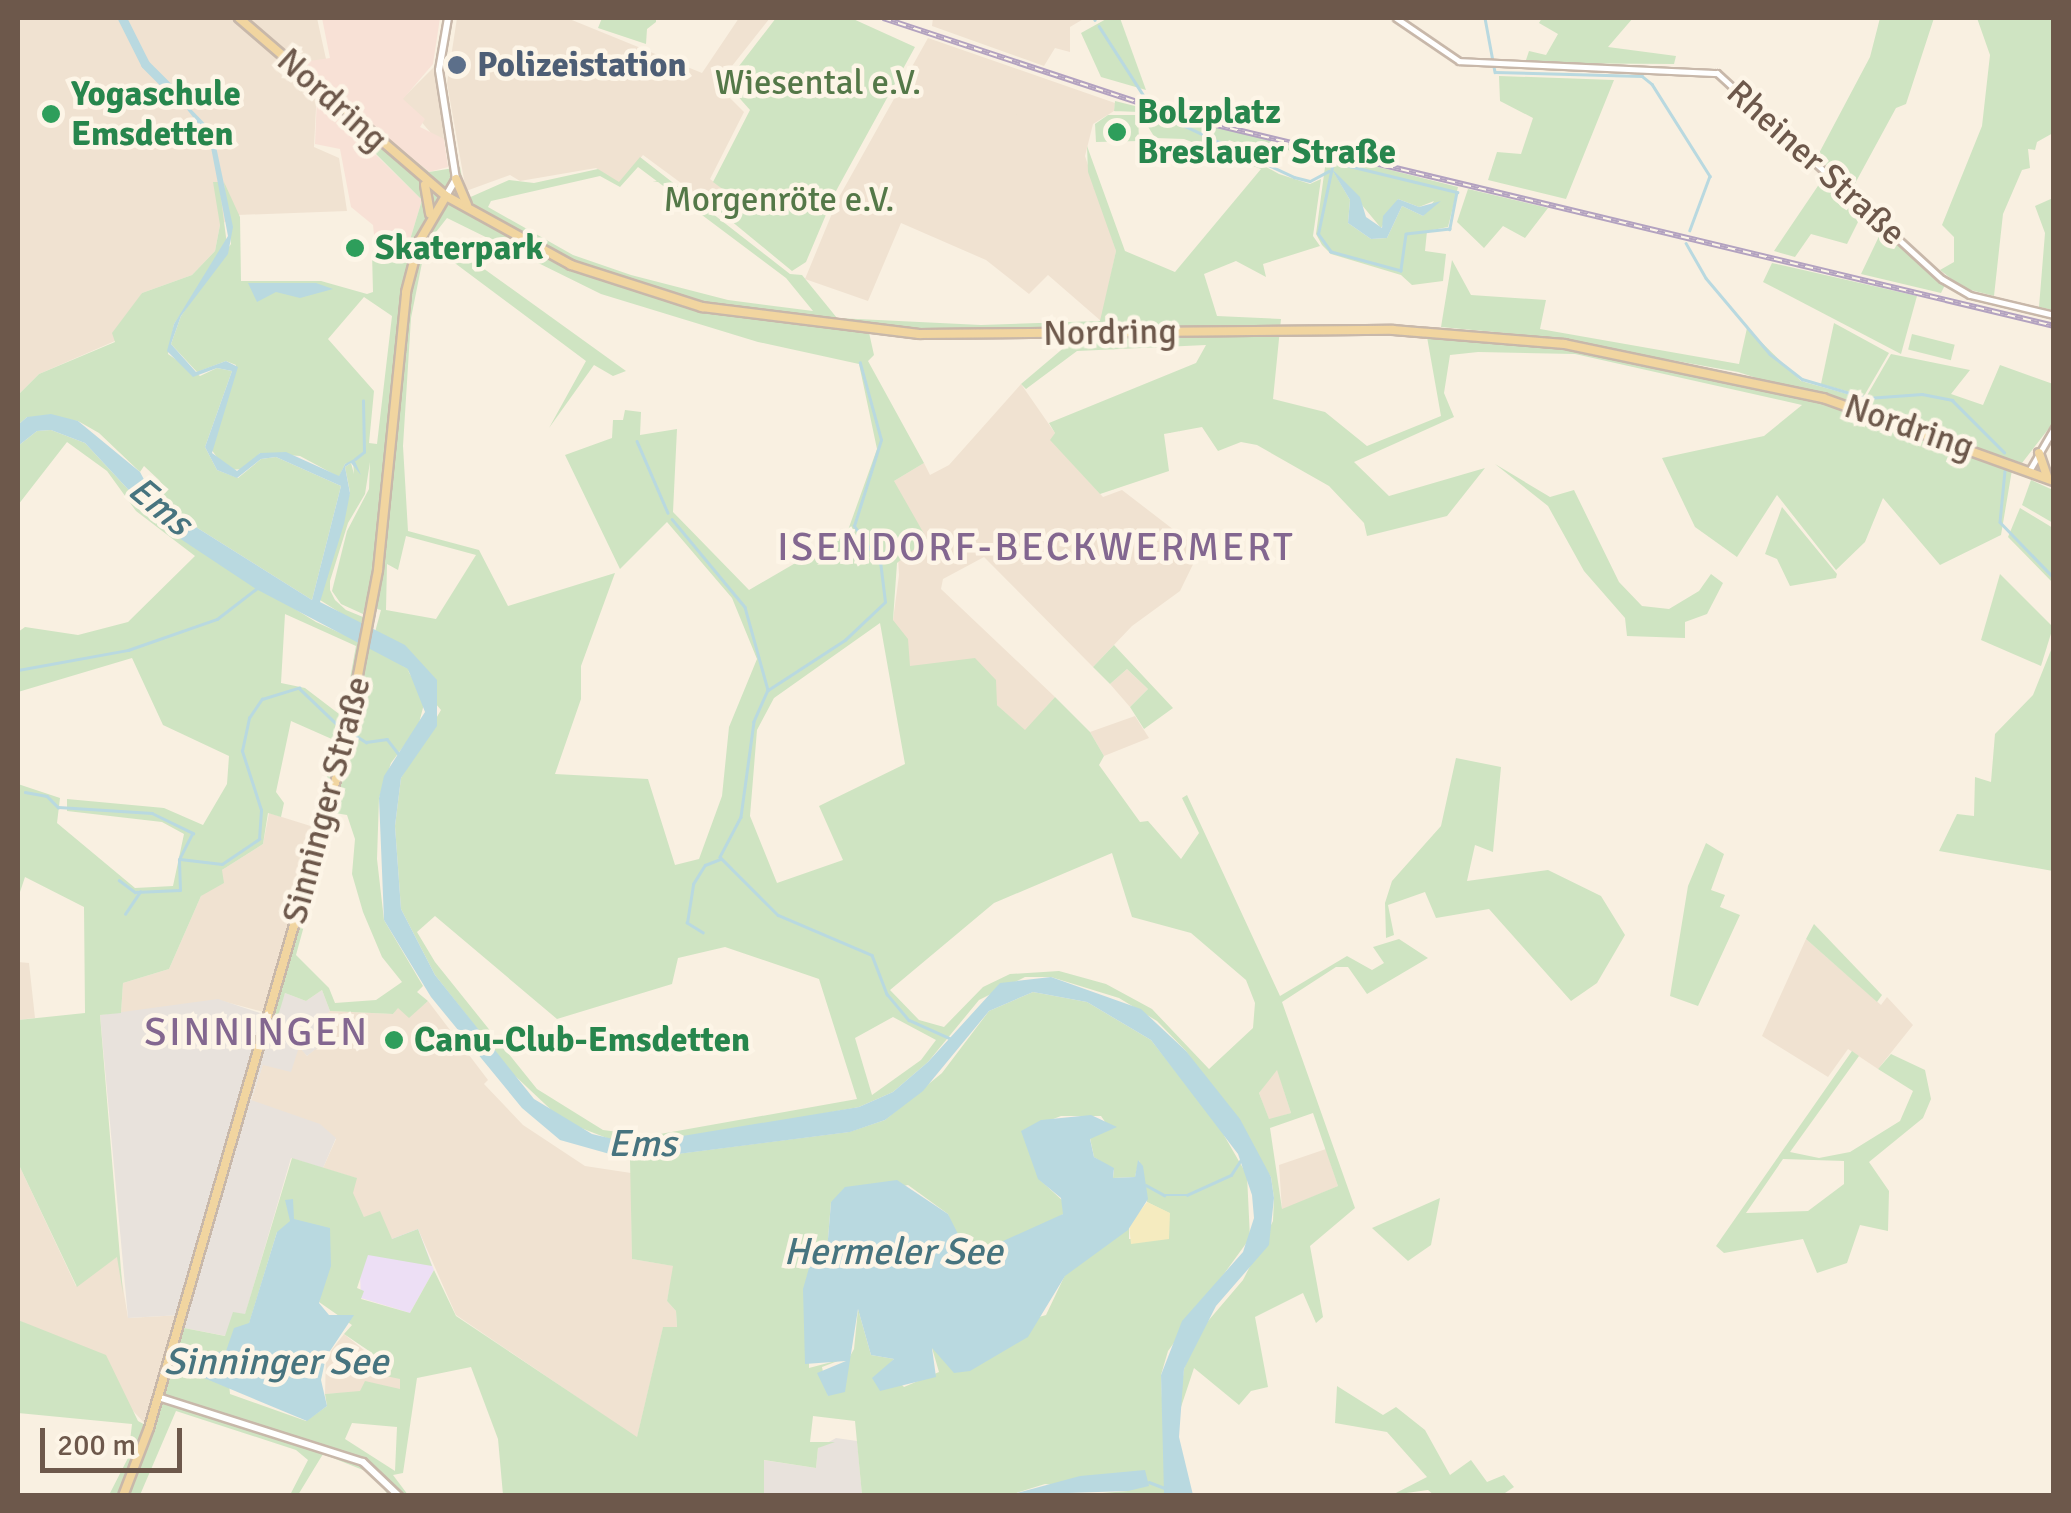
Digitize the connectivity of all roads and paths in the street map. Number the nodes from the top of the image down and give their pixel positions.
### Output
1 (239, 18) edge
2 (448, 18) edge
3 (1396, 18) edge
4 (422, 180) junction
5 (456, 180) junction
6 (446, 196) junction
7 (469, 209) junction
8 (427, 223) junction
9 (2054, 315) edge
10 (2054, 428) edge
11 (2039, 453) junction
12 (2029, 470) junction
13 (2052, 480) edge
14 (158, 1397) junction
15 (123, 1496) edge
16 (398, 1496) edge

1 - 4 main road, Nordring
2 - 5 main road
3 - 9 street, Rheiner Straße
4 - 6 main road, Nordring
4 - 8 main road
5 - 6 main road
5 - 7 main road
6 - 7 main road, Nordring
6 - 8 main road, Sinninger Straße
7 - 12 main road, Nordring
8 - 14 main road, Sinninger Straße
10 - 11 street
11 - 12 street
11 - 13 main road
12 - 13 main road, Nordring
14 - 15 main road
14 - 16 main road

